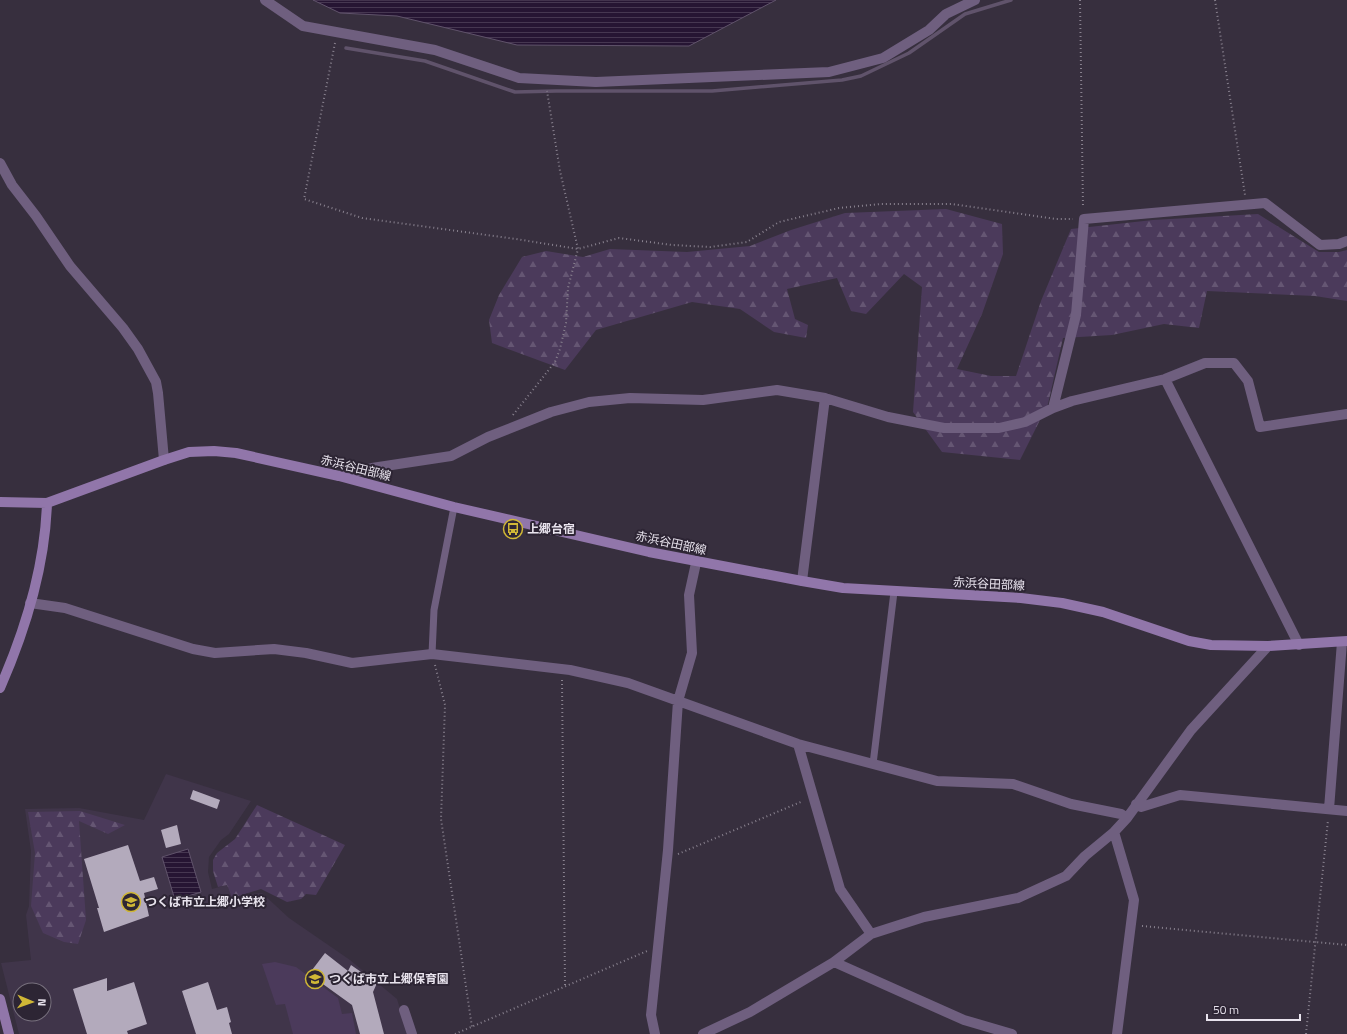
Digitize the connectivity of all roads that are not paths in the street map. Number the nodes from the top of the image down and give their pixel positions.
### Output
1 (265, 0) edge
2 (975, 0) edge
3 (0, 162) edge
4 (1347, 241) edge
5 (1165, 379) junction
6 (825, 398) junction
7 (1053, 408) junction
8 (1347, 414) edge
9 (164, 460) junction
10 (339, 476) junction
11 (0, 502) edge
12 (47, 503) junction
13 (454, 507) junction
14 (696, 563) junction
15 (802, 581) junction
16 (894, 592) junction
17 (30, 603) junction
18 (1344, 642) edge
19 (1299, 644) junction
20 (1268, 646) junction
21 (432, 654) junction
22 (2, 674) edge
23 (0, 688) edge
24 (678, 701) junction
25 (798, 744) junction
26 (874, 764) junction
27 (1136, 804) junction
28 (1329, 809) junction
29 (1347, 811) edge
30 (1127, 818) junction
31 (1114, 832) junction
32 (871, 934) junction
33 (834, 962) junction
34 (0, 999) edge
35 (404, 1010) dead end
36 (9, 1034) edge
37 (412, 1034) edge
38 (655, 1034) edge
39 (704, 1034) edge
40 (1012, 1034) edge
41 (1116, 1034) edge

1 - 2 street
3 - 9 street
4 - 7 street
5 - 7 street
5 - 8 street
5 - 19 street
6 - 7 street
6 - 10 street
6 - 15 street
9 - 10 main road, 赤浜谷田部線
9 - 12 main road, 赤浜谷田部線
10 - 13 main road, 赤浜谷田部線
11 - 12 main road, 赤浜谷田部線
12 - 17 main road
13 - 14 main road, 赤浜谷田部線
13 - 21 lane
14 - 15 main road, 赤浜谷田部線
14 - 24 street
15 - 16 main road, 赤浜谷田部線
16 - 20 main road, 赤浜谷田部線
16 - 26 lane
17 - 21 street
17 - 22 main road
18 - 19 main road, 赤浜谷田部線
18 - 28 street
19 - 20 main road, 赤浜谷田部線
20 - 27 street
21 - 24 street
22 - 23 main road
24 - 25 street
24 - 38 street
25 - 26 street
25 - 32 street
26 - 30 street
27 - 28 street
27 - 30 street
28 - 29 street
30 - 31 street
31 - 32 street
31 - 41 street
32 - 33 street
33 - 39 street
33 - 40 street
34 - 36 main road
35 - 37 street

